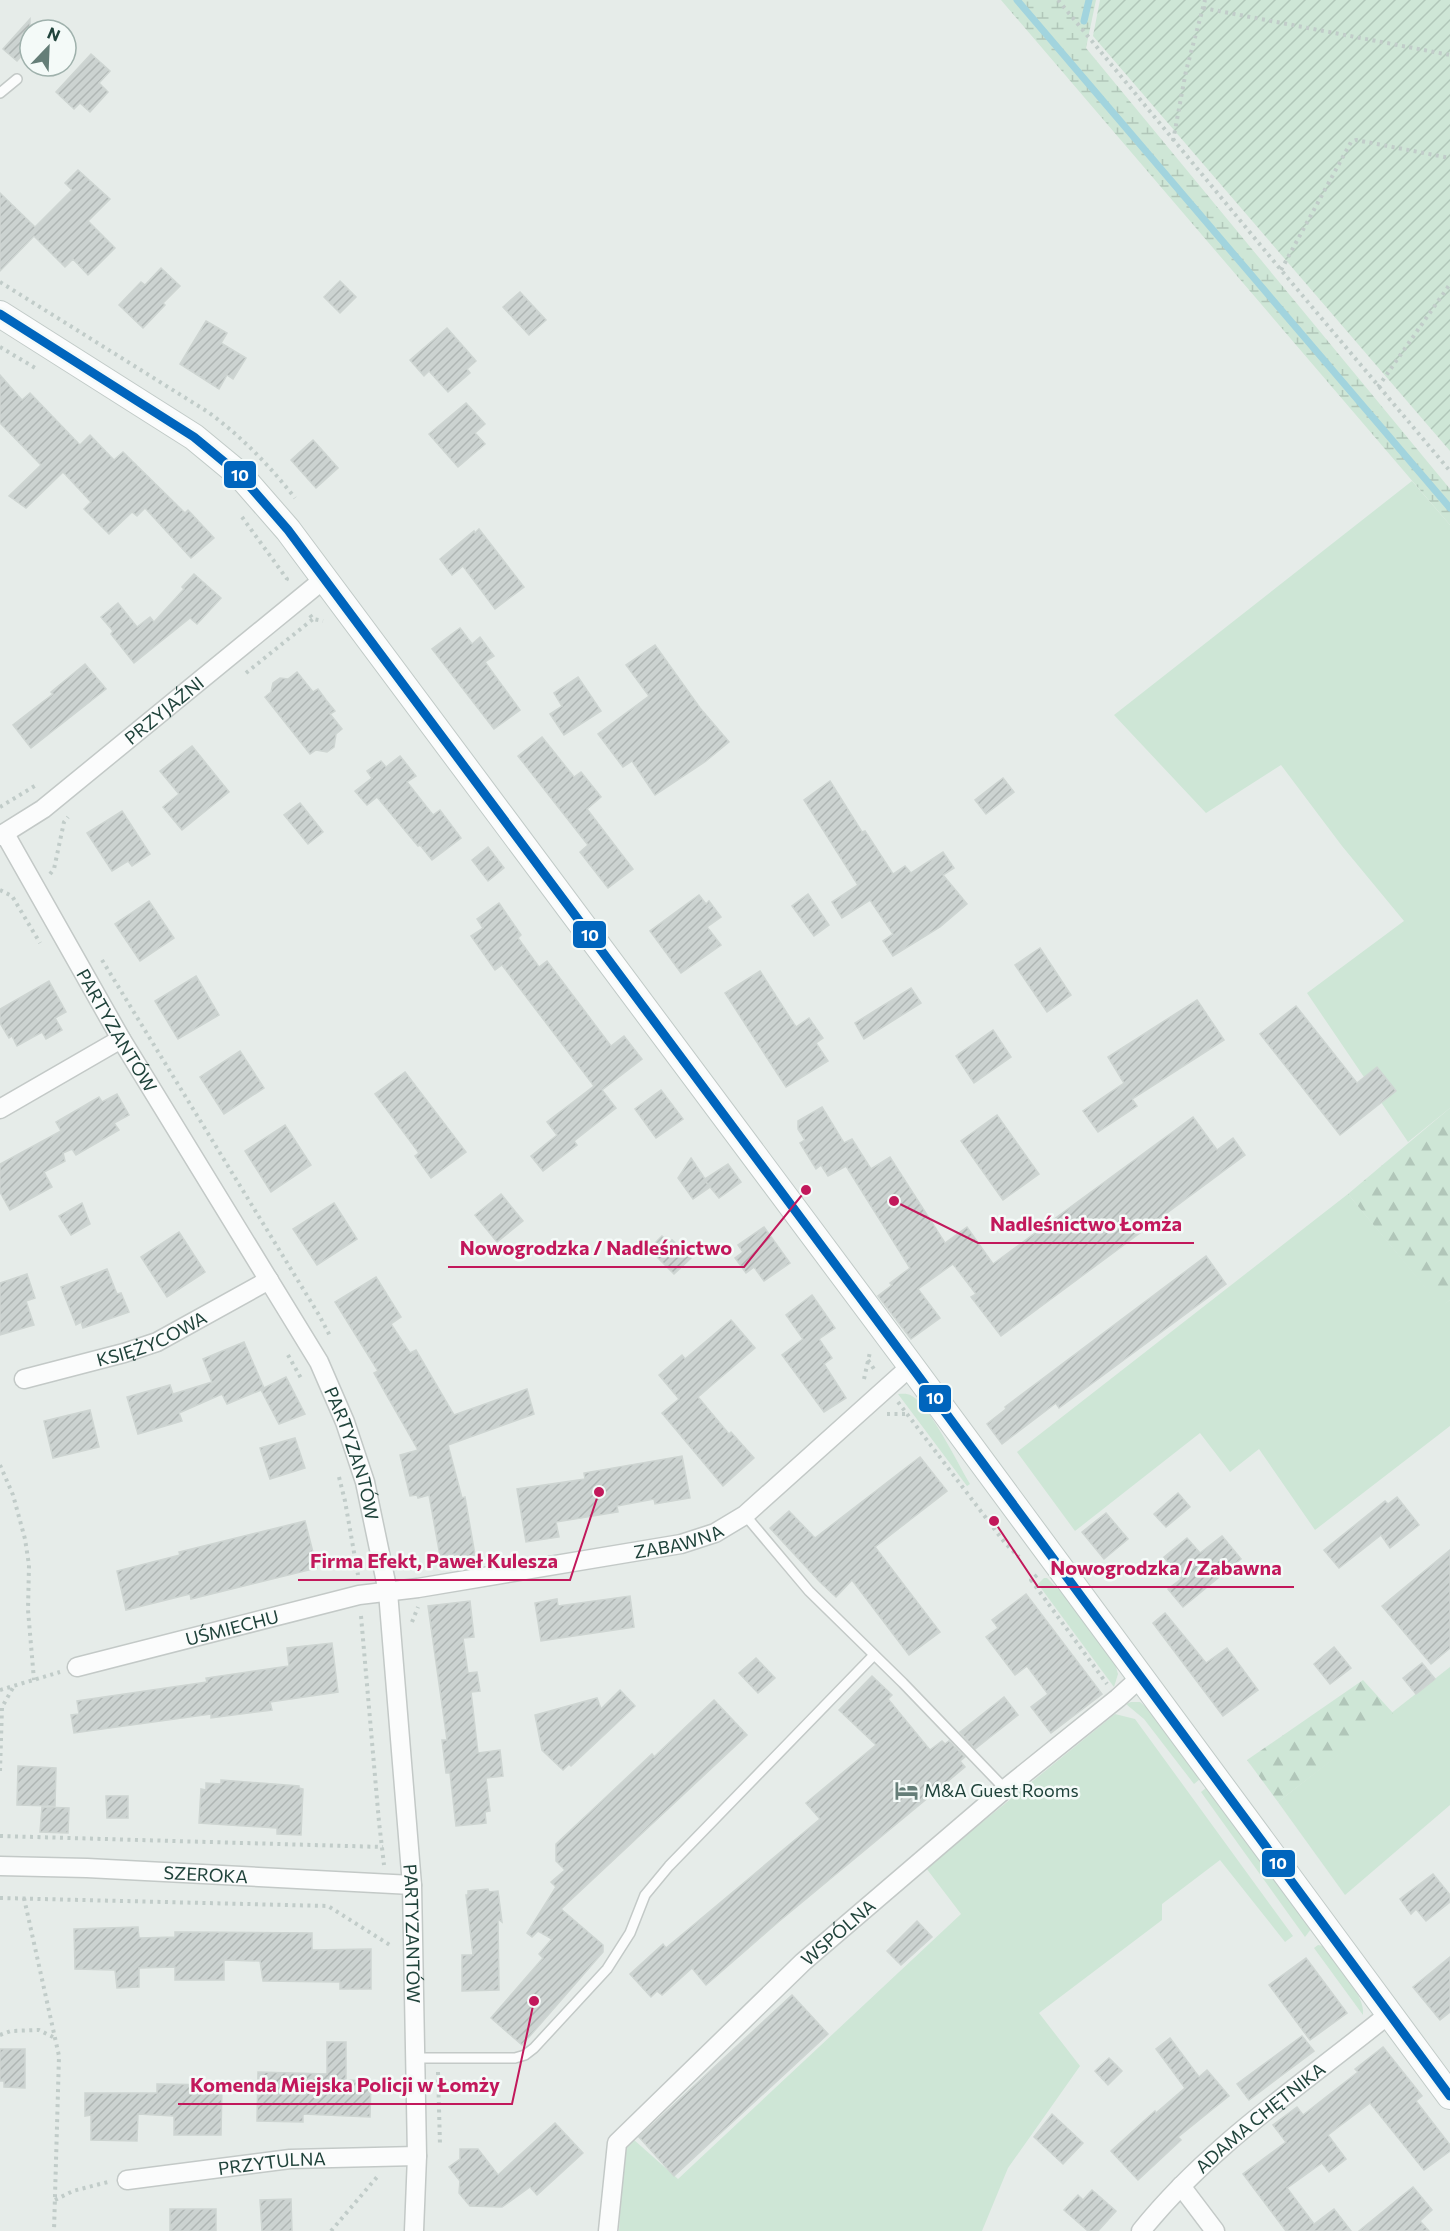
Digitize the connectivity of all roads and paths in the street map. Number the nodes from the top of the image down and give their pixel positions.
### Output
1 (1058, 0) edge
2 (1205, 0) edge
3 (1203, 8) junction
4 (1450, 55) edge
5 (17, 79) dead end
6 (0, 93) edge
7 (1173, 141) junction
8 (1450, 158) edge
9 (1281, 270) junction
10 (1450, 284) edge
11 (0, 314) edge
12 (0, 346) edge
13 (46, 374) dead end
14 (1378, 387) junction
15 (1450, 471) edge
16 (239, 514) dead end
17 (324, 579) junction
18 (284, 582) junction
19 (275, 590) dead end
20 (298, 599) junction
21 (313, 619) junction
22 (329, 627) dead end
23 (240, 677) dead end
24 (44, 779) dead end
25 (0, 807) edge
26 (70, 815) dead end
27 (2, 835) edge
28 (50, 874) dead end
29 (0, 890) edge
30 (42, 947) dead end
31 (121, 1039) junction
32 (0, 1109) edge
33 (269, 1280) junction
34 (287, 1353) dead end
35 (868, 1360) dead end
36 (911, 1366) junction
37 (24, 1379) dead end
38 (303, 1383) dead end
39 (888, 1387) junction
40 (0, 1465) edge
41 (338, 1471) dead end
42 (745, 1515) junction
43 (1021, 1559) dead end
44 (1029, 1567) dead end
45 (388, 1592) junction
46 (359, 1595) junction
47 (874, 1655) junction
48 (77, 1667) joint
49 (1141, 1677) junction
50 (34, 1680) junction
51 (14, 1686) junction
52 (0, 1690) edge
53 (1118, 1698) junction
54 (0, 1771) edge
55 (1005, 1789) junction
56 (0, 1836) edge
57 (383, 1847) junction
58 (0, 1866) edge
59 (386, 1884) junction
60 (412, 1885) junction
61 (0, 1898) edge
62 (24, 1898) junction
63 (394, 1937) dead end
64 (394, 1947) junction
65 (394, 1959) dead end
66 (1389, 2014) junction
67 (0, 2035) edge
68 (54, 2038) junction
69 (415, 2058) junction
70 (1450, 2096) edge
71 (417, 2156) junction
72 (384, 2168) dead end
73 (127, 2180) joint
74 (1181, 2186) junction
75 (55, 2200) junction
76 (54, 2231) edge
77 (331, 2231) edge
78 (414, 2231) edge
79 (609, 2231) edge
80 (1141, 2231) edge
81 (1215, 2231) edge

1 - 7 path
2 - 3 path
3 - 4 path
3 - 7 path
5 - 6 lane
7 - 9 path
8 - 9 path
9 - 14 path
10 - 14 path
11 - 17 street
12 - 13 path
14 - 15 path
16 - 18 path
17 - 20 street, PRZYJAŹNI
17 - 36 street
18 - 19 path
18 - 20 path
20 - 21 path
20 - 27 street, PRZYJAŹNI
21 - 22 path
21 - 23 path
24 - 25 path
26 - 28 path
27 - 31 street, PARTYZANTÓW
29 - 30 path
31 - 32 street
31 - 33 street, PARTYZANTÓW
33 - 37 street, KSIĘŻYCOWA
33 - 45 street, PARTYZANTÓW
34 - 38 path
35 - 39 path
36 - 39 street, ZABAWNA
36 - 49 street
39 - 42 street, ZABAWNA
39 - 43 path
40 - 50 path
41 - 46 path
42 - 45 street, ZABAWNA
42 - 47 lane
44 - 53 path
45 - 46 street, UŚMIECHU
45 - 60 street, PARTYZANTÓW
46 - 48 street, UŚMIECHU
46 - 57 path
47 - 55 lane
47 - 69 lane
48 - 50 path
49 - 53 street, WSPÓLNA
49 - 66 street
50 - 51 path
51 - 52 path
51 - 54 path
53 - 55 street, WSPÓLNA
55 - 79 street, WSPÓLNA
56 - 57 path
57 - 59 path
58 - 59 street, SZEROKA
59 - 60 street, SZEROKA
60 - 69 street, PARTYZANTÓW
61 - 62 path
62 - 64 path
62 - 68 path
63 - 64 path
64 - 65 path
66 - 70 street
66 - 74 street, ADAMA CHĘTNIKA
67 - 68 path
68 - 75 path
69 - 71 street, PARTYZANTÓW
71 - 73 street, PRZYTULNA
71 - 78 street, PARTYZANTÓW
72 - 77 path
73 - 75 path
74 - 80 street, ADAMA CHĘTNIKA
74 - 81 street
75 - 76 path

